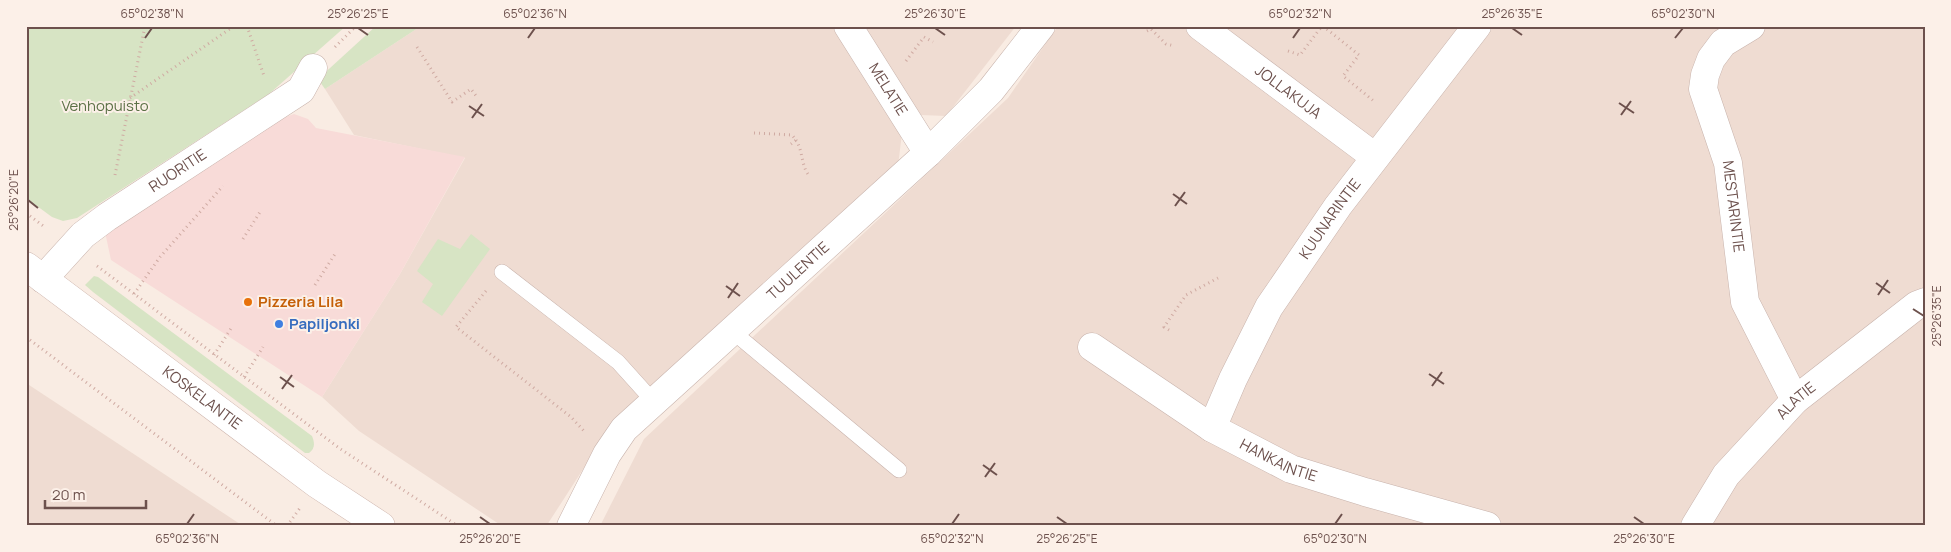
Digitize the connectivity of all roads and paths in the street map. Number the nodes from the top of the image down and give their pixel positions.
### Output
1 (145, 26) edge
2 (234, 26) edge
3 (248, 26) edge
4 (848, 26) edge
5 (1041, 26) edge
6 (1200, 26) edge
7 (1323, 26) edge
8 (1477, 26) edge
9 (1751, 26) edge
10 (1149, 29) edge
11 (417, 47) dead end
12 (1184, 48) dead end
13 (1284, 50) dead end
14 (313, 68) dead end
15 (477, 97) dead end
16 (130, 98) junction
17 (1375, 102) dead end
18 (275, 107) junction
19 (754, 133) dead end
20 (796, 140) junction
21 (791, 144) dead end
22 (928, 153) junction
23 (1375, 157) junction
24 (808, 174) dead end
25 (223, 186) dead end
26 (260, 212) dead end
27 (26, 213) edge
28 (107, 217) junction
29 (243, 239) dead end
30 (72, 247) junction
31 (334, 254) dead end
32 (35, 272) edge
33 (502, 272) joint
34 (1218, 278) dead end
35 (315, 285) dead end
36 (134, 294) junction
37 (1925, 302) edge
38 (232, 327) dead end
39 (1169, 330) dead end
40 (732, 331) junction
41 (26, 337) edge
42 (263, 347) dead end
43 (1092, 347) dead end
44 (214, 355) junction
45 (244, 377) junction
46 (1795, 400) junction
47 (654, 402) junction
48 (1212, 428) junction
49 (607, 454) junction
50 (899, 470) dead end
51 (277, 526) edge
52 (381, 526) edge
53 (458, 526) edge
54 (570, 526) edge
55 (1487, 526) edge
56 (1695, 526) edge

1 - 16 path
2 - 16 path
3 - 18 path
4 - 22 street, MELATIE
5 - 22 street, TUULENTIE
6 - 23 street, JOLLAKUJA
7 - 13 path
7 - 17 path
8 - 23 street, KUUNARINTIE
9 - 46 street, MESTARINTIE
10 - 12 path
11 - 15 path
14 - 18 street, RUORITIE
16 - 28 path
18 - 28 street, RUORITIE
19 - 20 path
20 - 21 path
20 - 24 path
22 - 40 street, TUULENTIE
23 - 48 street, KUUNARINTIE
25 - 36 path
26 - 29 path
27 - 30 path
28 - 30 street, RUORITIE
30 - 32 street, RUORITIE
30 - 36 path
31 - 35 path
32 - 52 street, KOSKELANTIE
33 - 47 lane
33 - 49 path
34 - 39 path
36 - 44 path
37 - 46 street, ALATIE
38 - 44 path
40 - 47 street, TUULENTIE
40 - 50 lane
41 - 51 path
42 - 45 path
43 - 48 street, HANKAINTIE
44 - 45 path
45 - 53 path
46 - 56 street, ALATIE
47 - 49 street, TUULENTIE
48 - 55 street, HANKAINTIE
49 - 54 street, TUULENTIE

